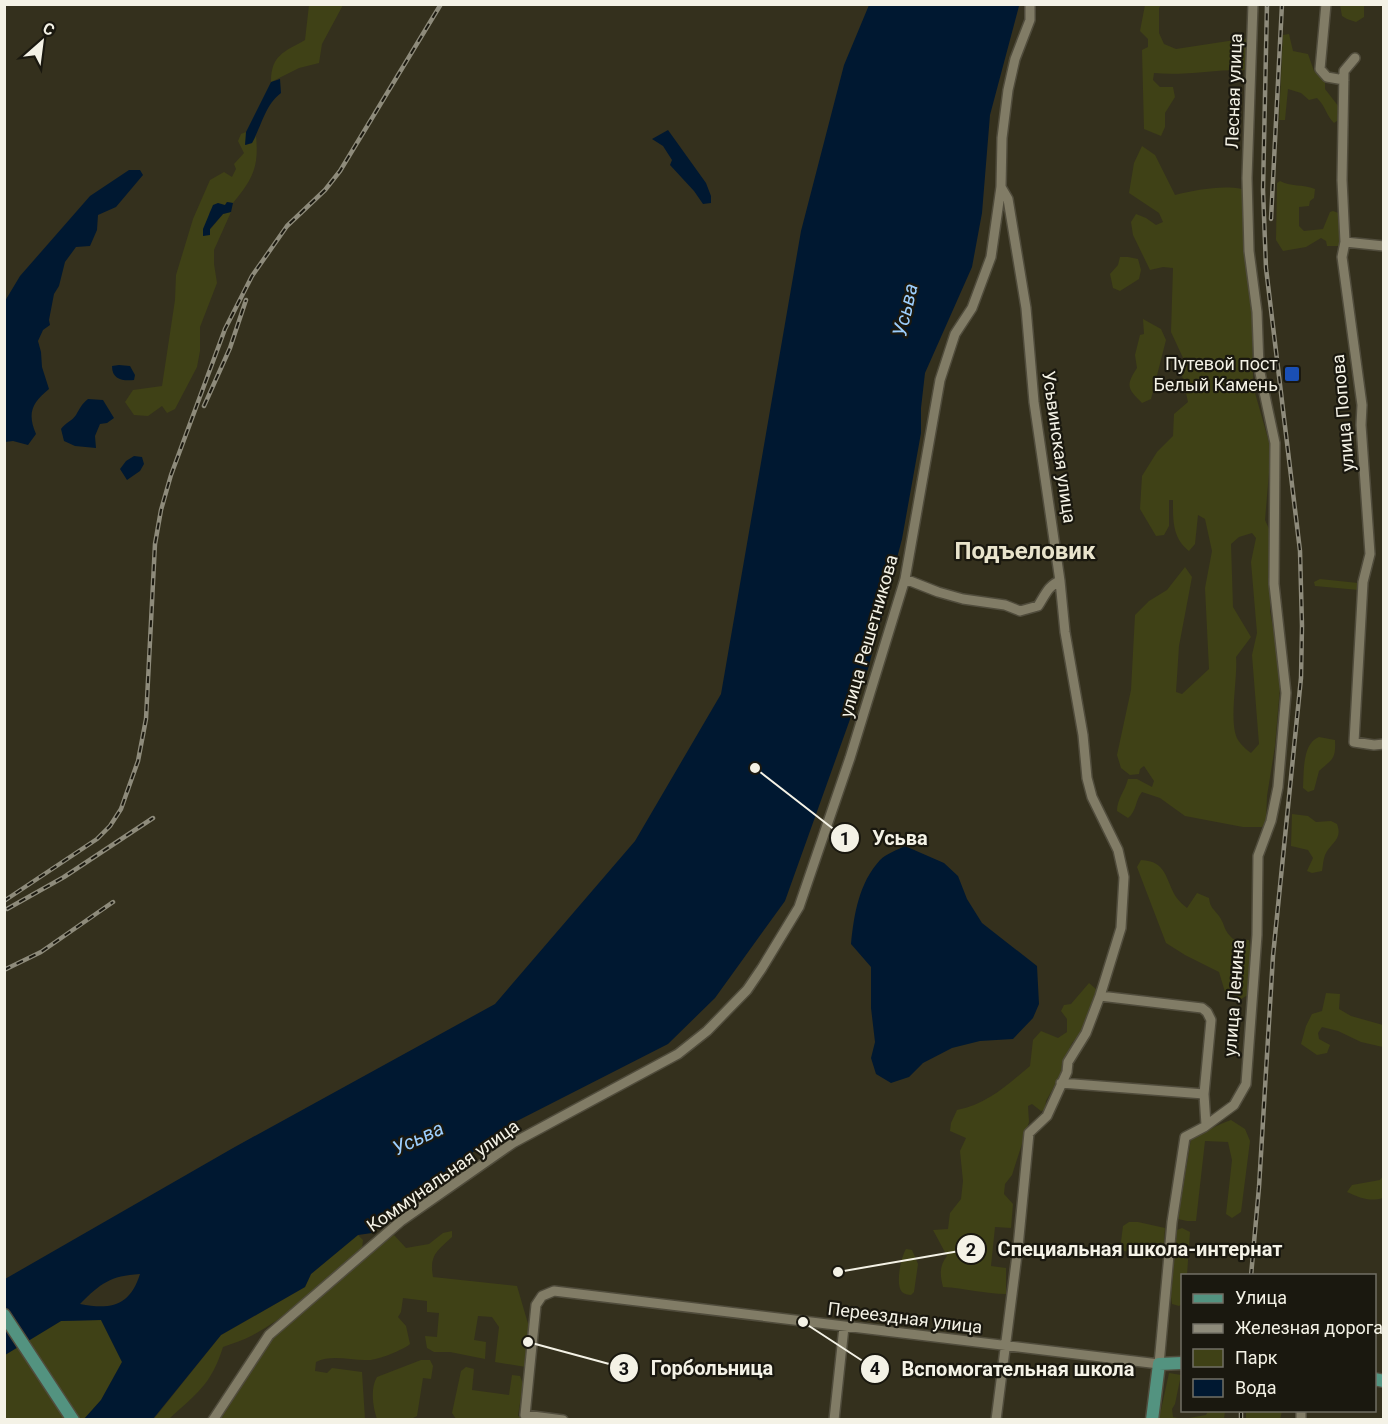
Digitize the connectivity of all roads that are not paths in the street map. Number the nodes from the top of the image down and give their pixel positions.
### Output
1 (1030, 4) edge
2 (1253, 4) edge
3 (1326, 4) edge
4 (1355, 58) dead end
5 (1344, 81) junction
6 (1001, 187) junction
7 (1345, 242) junction
8 (1383, 246) edge
9 (905, 579) junction
10 (1060, 581) junction
11 (1383, 744) edge
12 (1258, 856) joint
13 (1100, 996) junction
14 (707, 1031) joint
15 (1061, 1083) junction
16 (1204, 1094) junction
17 (1206, 1125) junction
18 (4, 1315) edge
19 (844, 1327) junction
20 (1006, 1347) junction
21 (1181, 1363) edge
22 (1159, 1364) junction
23 (74, 1419) edge
24 (213, 1419) edge
25 (563, 1419) edge
26 (834, 1419) edge
27 (996, 1419) edge
28 (1152, 1419) edge

1 - 6 street, Усьвинская улица
2 - 12 street, Лесная улица
3 - 5 street
4 - 5 street, улица Попова
5 - 7 street, улица Попова
6 - 9 street, улица Решетникова
6 - 10 street, Усьвинская улица
7 - 8 street
7 - 11 street, улица Попова
9 - 10 street
9 - 14 street, улица Решетникова
10 - 13 street, Усьвинская улица
12 - 17 street, улица Ленина
13 - 15 street, Усьвинская улица
13 - 16 street, улица Ленина
14 - 24 street, Коммунальная улица
15 - 16 street
15 - 20 street, Усьвинская улица
16 - 17 street, улица Ленина
17 - 22 street, улица Ленина
18 - 23 main road
19 - 20 street, Переездная улица
19 - 25 street, Переездная улица
19 - 26 street
20 - 22 street, Переездная улица
20 - 27 street, Усьвинская улица
21 - 22 main road
22 - 28 main road, улица Ленина

